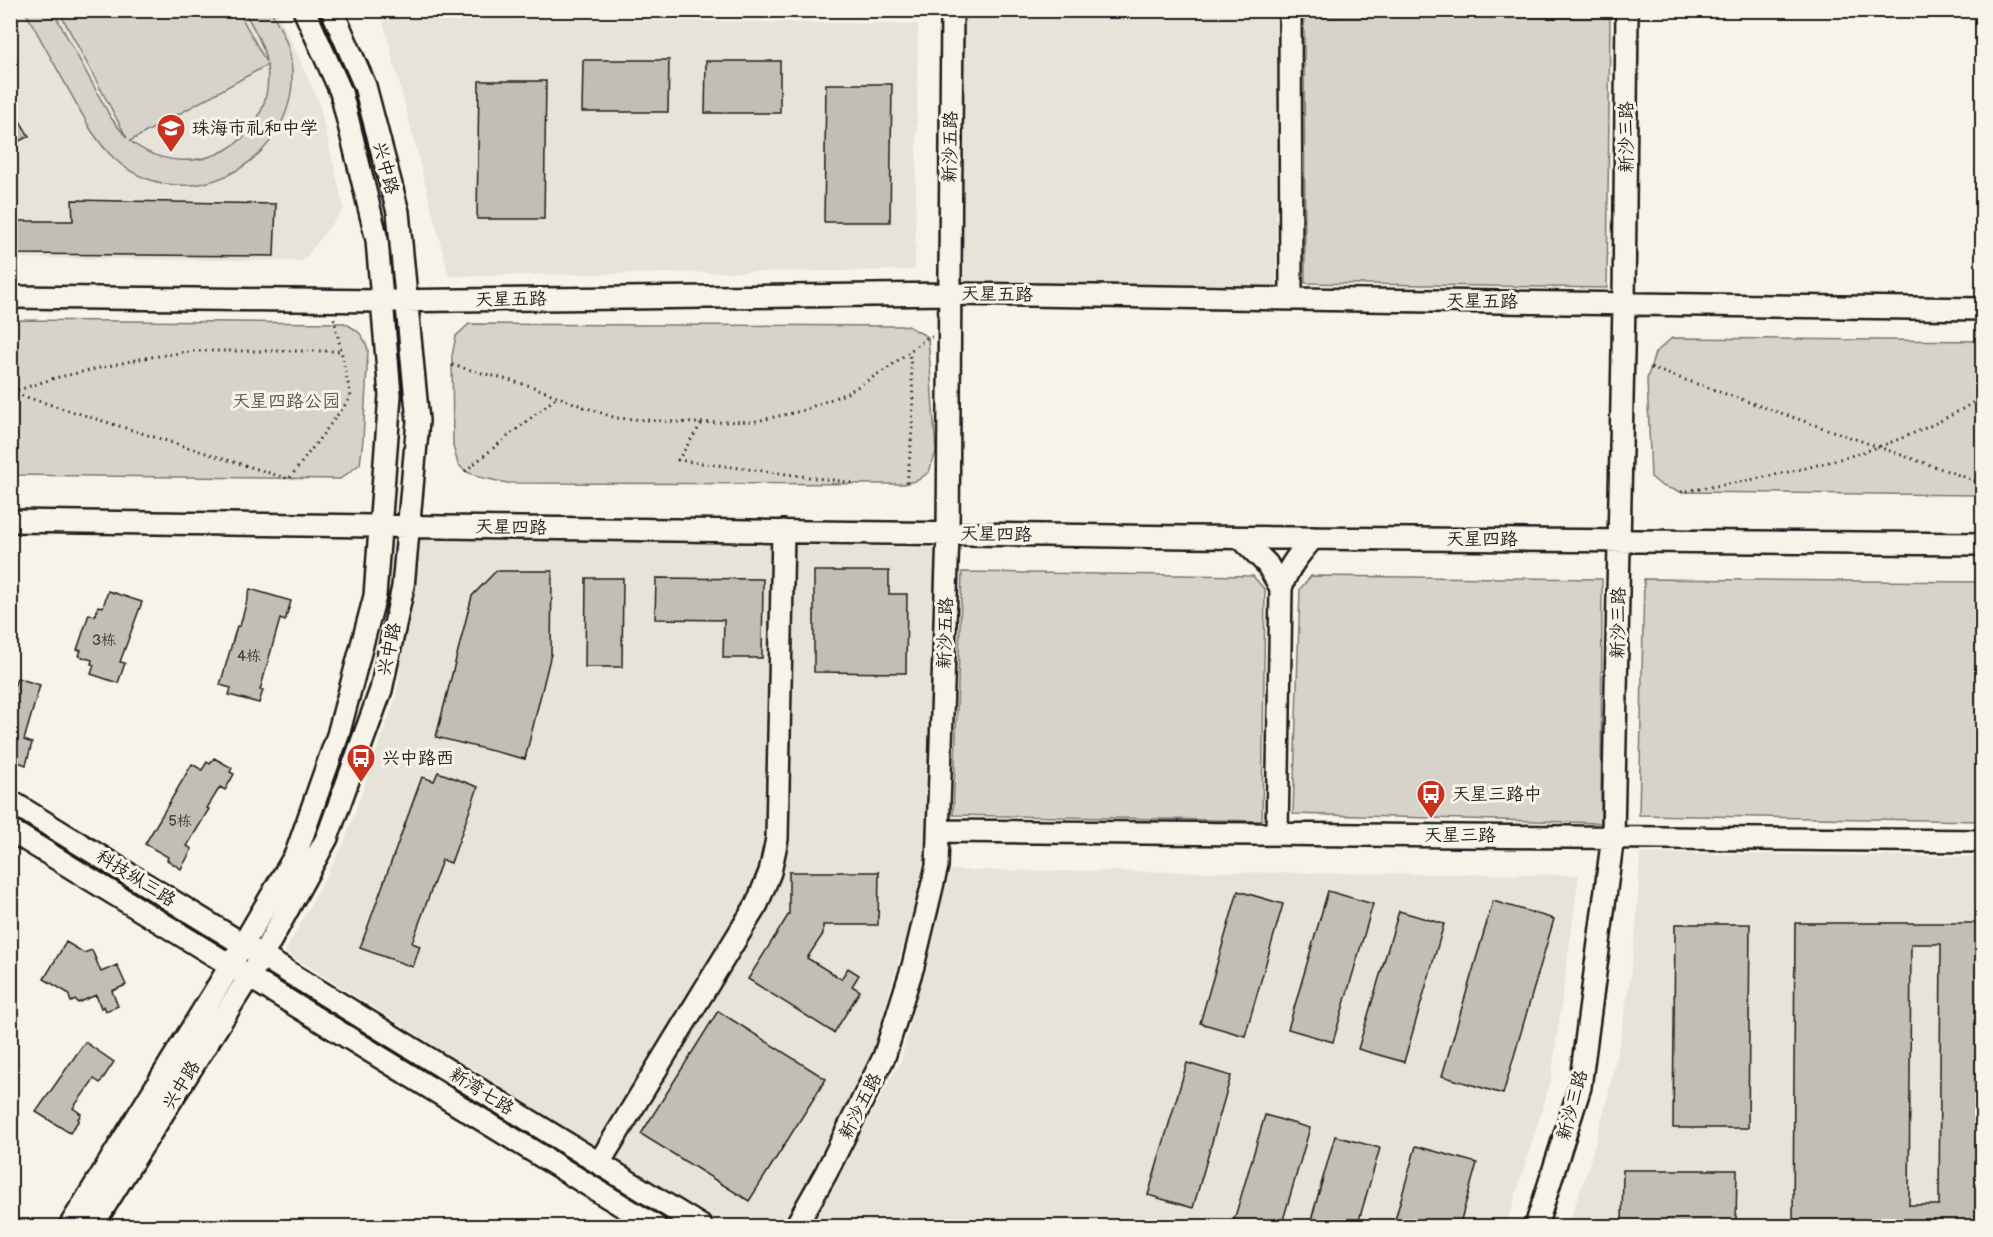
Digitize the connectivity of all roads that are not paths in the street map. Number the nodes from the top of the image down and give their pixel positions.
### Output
1 (304, 10) edge
2 (332, 10) edge
3 (952, 10) edge
4 (1290, 10) edge
5 (1627, 10) edge
6 (949, 294) junction
7 (10, 297) edge
8 (1291, 298) junction
9 (406, 300) junction
10 (382, 301) junction
11 (1624, 303) junction
12 (1983, 309) edge
13 (10, 521) edge
14 (380, 525) junction
15 (408, 525) junction
16 (783, 531) junction
17 (948, 533) junction
18 (1241, 538) junction
19 (1313, 538) junction
20 (1620, 540) junction
21 (1983, 544) edge
22 (1281, 588) junction
23 (10, 801) edge
24 (10, 830) edge
25 (938, 831) junction
26 (1277, 834) junction
27 (1613, 836) junction
28 (1983, 841) edge
29 (243, 944) junction
30 (262, 956) junction
31 (239, 971) junction
32 (599, 1163) junction
33 (70, 1227) edge
34 (92, 1227) edge
35 (655, 1227) edge
36 (702, 1227) edge
37 (796, 1227) edge
38 (1536, 1227) edge

1 - 10 street, 兴中路
2 - 9 street, 兴中路
3 - 6 street, 新沙五路
4 - 8 street
5 - 11 street, 新沙三路
6 - 8 street, 天星五路
6 - 9 street, 天星五路
6 - 17 street, 新沙五路
7 - 10 street, 天星五路
8 - 11 street, 天星五路
9 - 10 street, 天星五路
9 - 15 street, 兴中路
10 - 14 street, 兴中路
11 - 12 street, 天星五路
11 - 20 street, 新沙三路
13 - 14 street, 天星四路
14 - 15 street, 天星四路
14 - 29 street, 兴中路
15 - 16 street, 天星四路
15 - 30 street, 兴中路
16 - 17 street, 天星四路
16 - 32 street
17 - 18 street, 天星四路
17 - 25 street, 新沙五路
18 - 19 street, 天星四路
18 - 22 street
19 - 20 street, 天星四路
19 - 22 street
20 - 21 street, 天星四路
20 - 27 street, 新沙三路
22 - 26 street
23 - 29 street, 科技纵三路
24 - 31 street, 科技纵三路
25 - 26 street, 天星三路
25 - 37 street, 新沙五路
26 - 27 street, 天星三路
27 - 28 street, 天星三路
27 - 38 street, 新沙三路
29 - 30 street, 科技纵三路
29 - 31 street, 兴中路
30 - 31 street, 兴中路
30 - 32 street, 新湾七路
31 - 33 street, 兴中路
31 - 34 street, 兴中路
31 - 35 street, 新湾七路
32 - 36 street, 新湾七路

